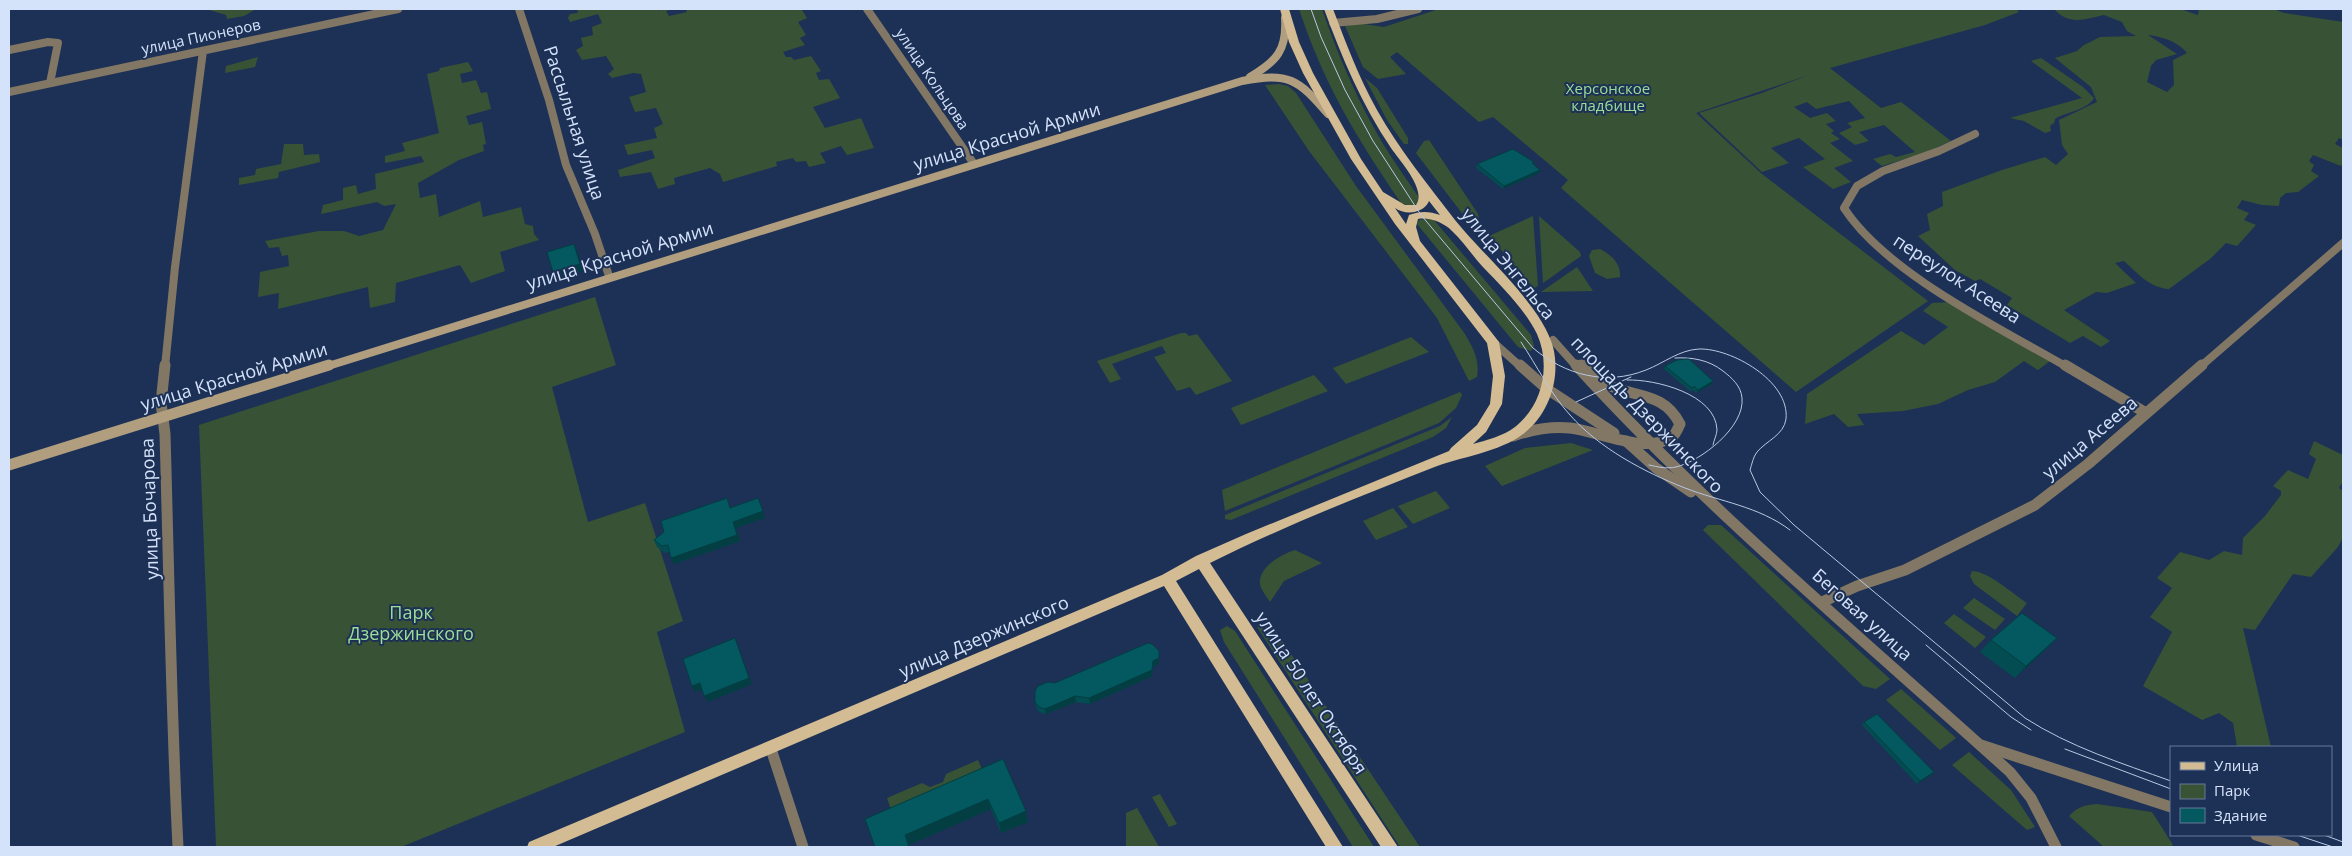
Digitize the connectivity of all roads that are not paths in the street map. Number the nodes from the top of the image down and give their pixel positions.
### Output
1 (398, 9) edge
2 (518, 9) edge
3 (867, 9) edge
4 (1329, 9) edge
5 (1418, 9) edge
6 (1284, 10) edge
7 (1334, 23) junction
8 (9, 50) edge
9 (203, 51) junction
10 (1242, 81) junction
11 (50, 84) junction
12 (9, 92) edge
13 (1328, 114) junction
14 (1975, 134) dead end
15 (974, 164) junction
16 (1420, 179) junction
17 (1375, 189) junction
18 (1464, 238) junction
19 (2343, 242) edge
20 (1418, 247) junction
21 (609, 276) junction
22 (1538, 324) junction
23 (1553, 340) junction
24 (1493, 342) junction
25 (1547, 389) junction
26 (2146, 413) junction
27 (163, 416) junction
28 (1508, 438) junction
29 (1627, 442) junction
30 (1650, 443) junction
31 (1446, 457) junction
32 (9, 464) edge
33 (1719, 512) junction
34 (1201, 560) junction
35 (1167, 579) junction
36 (1822, 602) junction
37 (1982, 745) junction
38 (770, 749) junction
39 (2170, 806) edge
40 (2259, 836) edge
41 (178, 847) edge
42 (535, 847) edge
43 (803, 847) edge
44 (1335, 847) edge
45 (1390, 847) edge
46 (2056, 847) edge
47 (2294, 847) edge

1 - 9 street, улица Пионеров
2 - 21 street, Рассыльная улица
3 - 15 street, улица Кольцова
4 - 7 main road, улица Энгельса
5 - 7 street
6 - 10 main road
6 - 13 main road
7 - 16 main road, улица Энгельса
8 - 11 street
9 - 11 street, улица Пионеров
9 - 27 street, улица Бочарова
10 - 13 main road
10 - 15 main road, улица Красной Армии
11 - 12 street, улица Пионеров
13 - 17 main road
14 - 26 street, переулок Асеева
15 - 21 main road, улица Красной Армии
16 - 17 main road
16 - 18 main road, улица Энгельса
17 - 20 main road
18 - 20 main road
18 - 22 main road, улица Энгельса
19 - 26 street, улица Асеева
20 - 24 main road
21 - 27 main road, улица Красной Армии
22 - 23 street
22 - 25 main road, улица Энгельса
23 - 30 street, площадь Дзержинского
23 - 30 street
24 - 25 street
24 - 31 main road
25 - 28 main road, улица Энгельса
25 - 29 street
26 - 36 street, улица Асеева
27 - 32 main road, улица Красной Армии
27 - 41 street, улица Бочарова
28 - 29 street
28 - 31 main road, улица Энгельса
29 - 30 street
29 - 33 street
30 - 33 street, площадь Дзержинского
31 - 34 main road, улица Дзержинского
33 - 36 street, Беговая улица
34 - 35 main road, улица Дзержинского
34 - 45 main road, улица 50 лет Октября
35 - 38 main road, улица Дзержинского
35 - 44 main road
36 - 37 street, Беговая улица
37 - 39 street
37 - 46 street, Беговая улица
38 - 42 main road, улица Дзержинского
38 - 43 street
40 - 47 street

